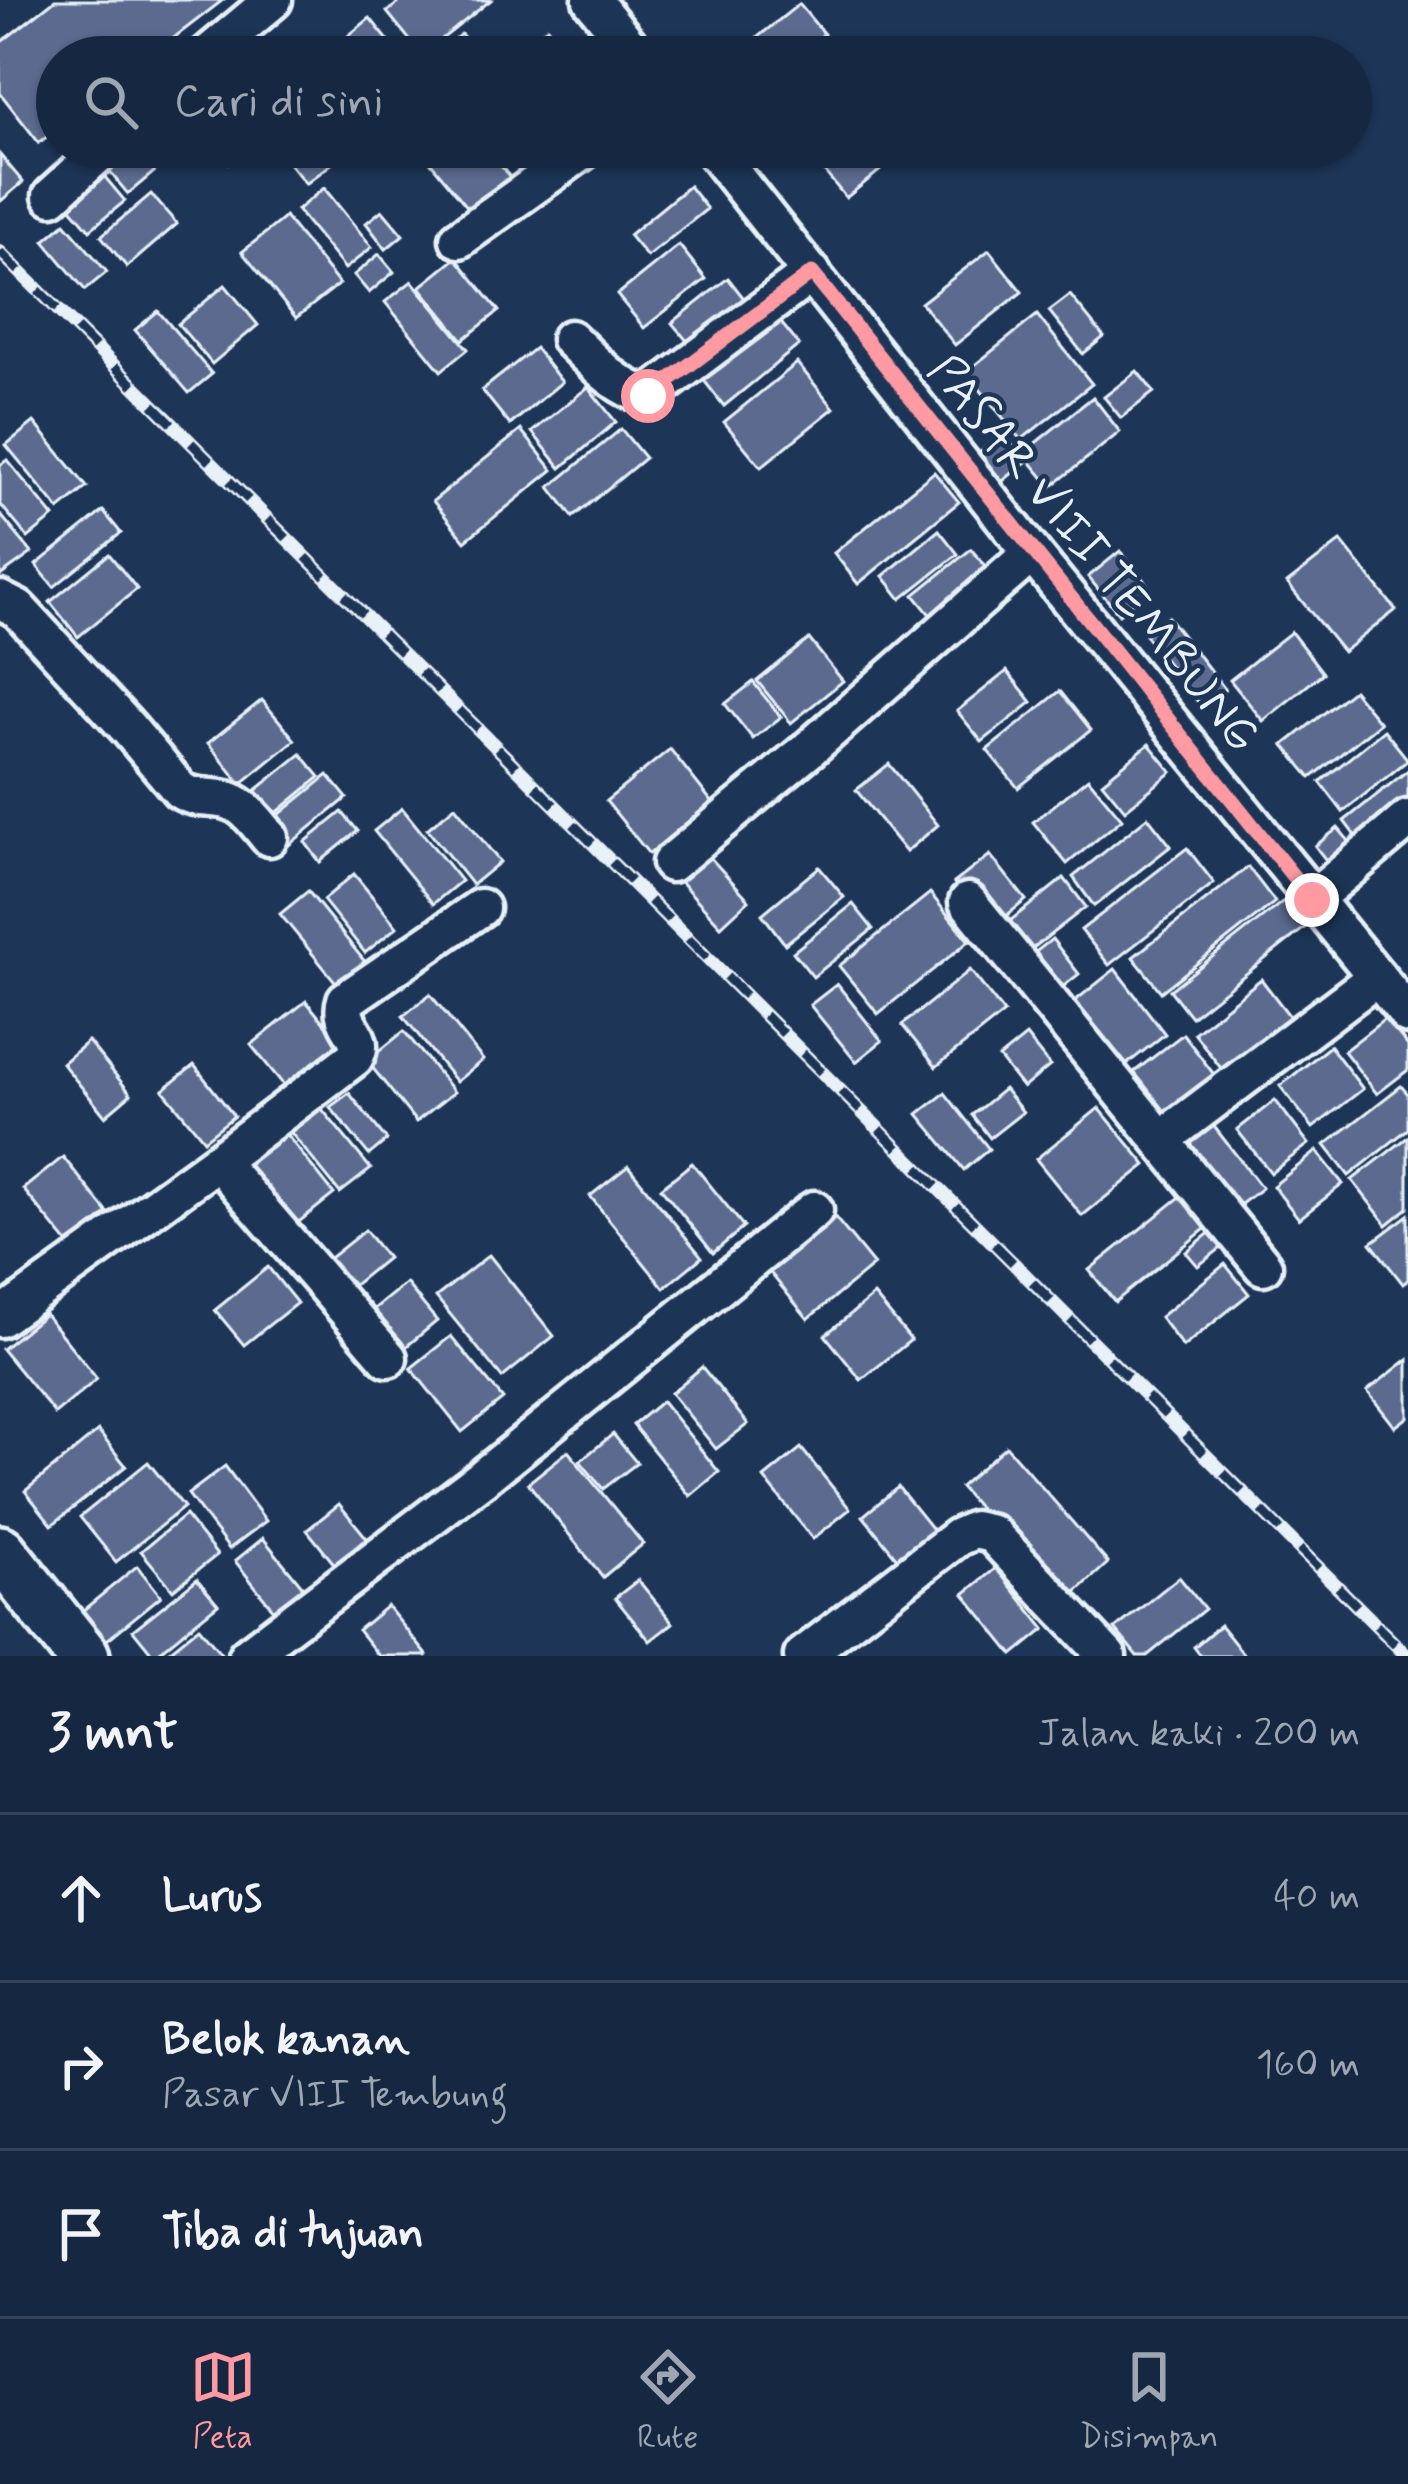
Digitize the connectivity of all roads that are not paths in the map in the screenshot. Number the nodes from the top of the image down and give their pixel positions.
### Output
1 (273, 0) edge
2 (592, 0) edge
3 (230, 36) edge
4 (621, 36) edge
5 (83, 168) edge
6 (559, 168) edge
7 (728, 168) edge
8 (52, 196) dead end
9 (459, 239) dead end
10 (812, 273) junction
11 (570, 339) dead end
12 (1032, 553) junction
13 (0, 600) edge
14 (1408, 819) edge
15 (269, 837) dead end
16 (671, 863) dead end
17 (1312, 900) junction
18 (968, 902) dead end
19 (480, 908) dead end
20 (1377, 977) junction
21 (1408, 1015) edge
22 (1162, 1139) junction
23 (218, 1161) junction
24 (814, 1210) dead end
25 (1263, 1266) dead end
26 (0, 1318) edge
27 (388, 1358) dead end
28 (2, 1558) edge
29 (83, 1656) edge
30 (247, 1656) edge
31 (803, 1656) edge
32 (1107, 1656) edge

1 - 3 street
2 - 4 street
5 - 8 street
6 - 9 street
7 - 10 street, PASAR VIII TEMBUNG
10 - 11 street
10 - 12 street, PASAR VIII TEMBUNG
12 - 16 street
12 - 17 street, PASAR VIII TEMBUNG
13 - 15 street
14 - 17 street
17 - 20 street, PASAR VIII TEMBUNG
18 - 22 street
19 - 23 street
20 - 21 street, PASAR VIII TEMBUNG
20 - 22 street
22 - 25 street
23 - 26 street
23 - 27 street
24 - 30 street
28 - 29 street
31 - 32 street

